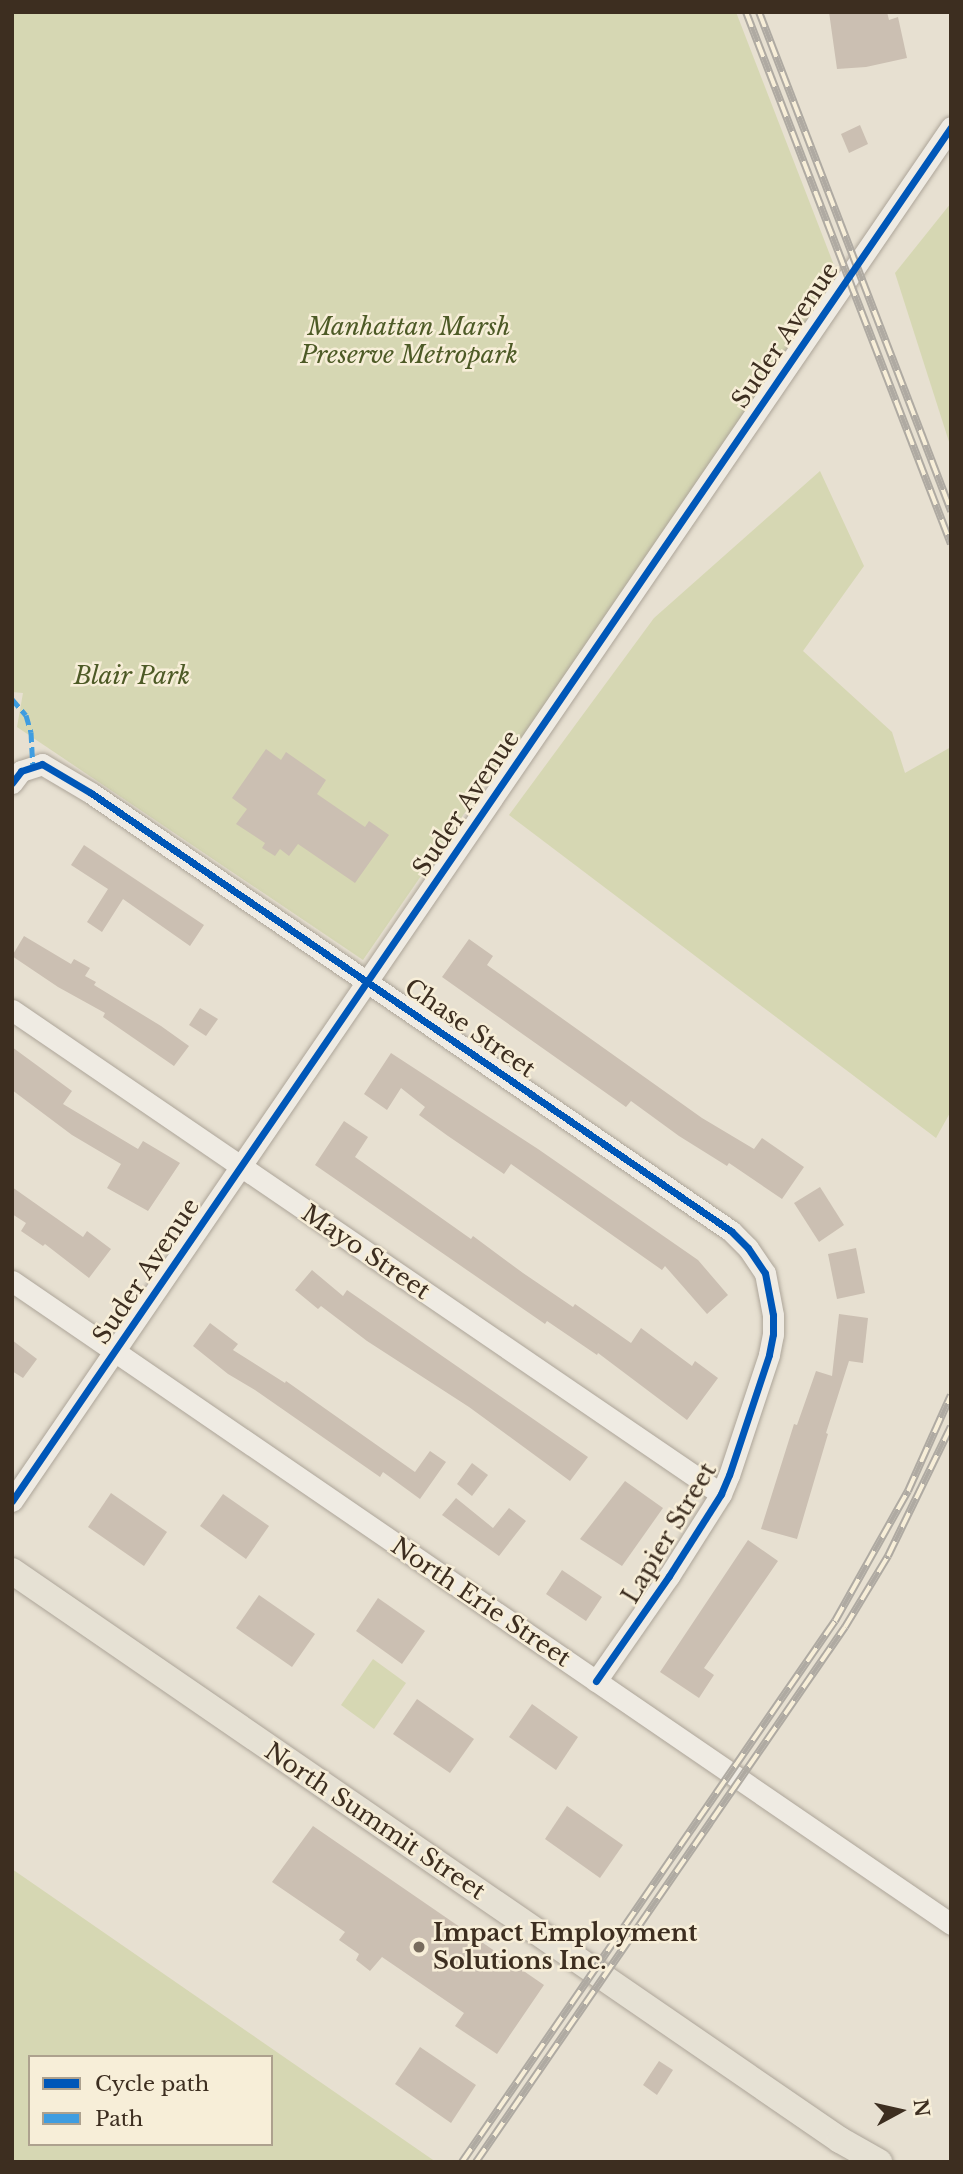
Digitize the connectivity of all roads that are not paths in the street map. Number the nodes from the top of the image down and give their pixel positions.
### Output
1 (951, 127) edge
2 (12, 783) edge
3 (368, 981) junction
4 (12, 1010) edge
5 (241, 1167) junction
6 (765, 1273) joint
7 (12, 1280) edge
8 (115, 1350) junction
9 (721, 1494) junction
10 (12, 1501) edge
11 (12, 1571) edge
12 (596, 1681) junction
13 (951, 1924) edge
14 (879, 2162) edge

1 - 3 street, Suder Avenue
2 - 3 street, Chase Street
3 - 5 street, Suder Avenue
3 - 6 street, Chase Street
4 - 5 street, Mayo Street
5 - 8 street, Suder Avenue
5 - 9 street, Mayo Street
6 - 9 street, Lapier Street
7 - 8 street, North Erie Street
8 - 10 street, Suder Avenue
8 - 12 street, North Erie Street
9 - 12 street, Lapier Street
11 - 14 main road, North Summit Street
12 - 13 street, North Erie Street

